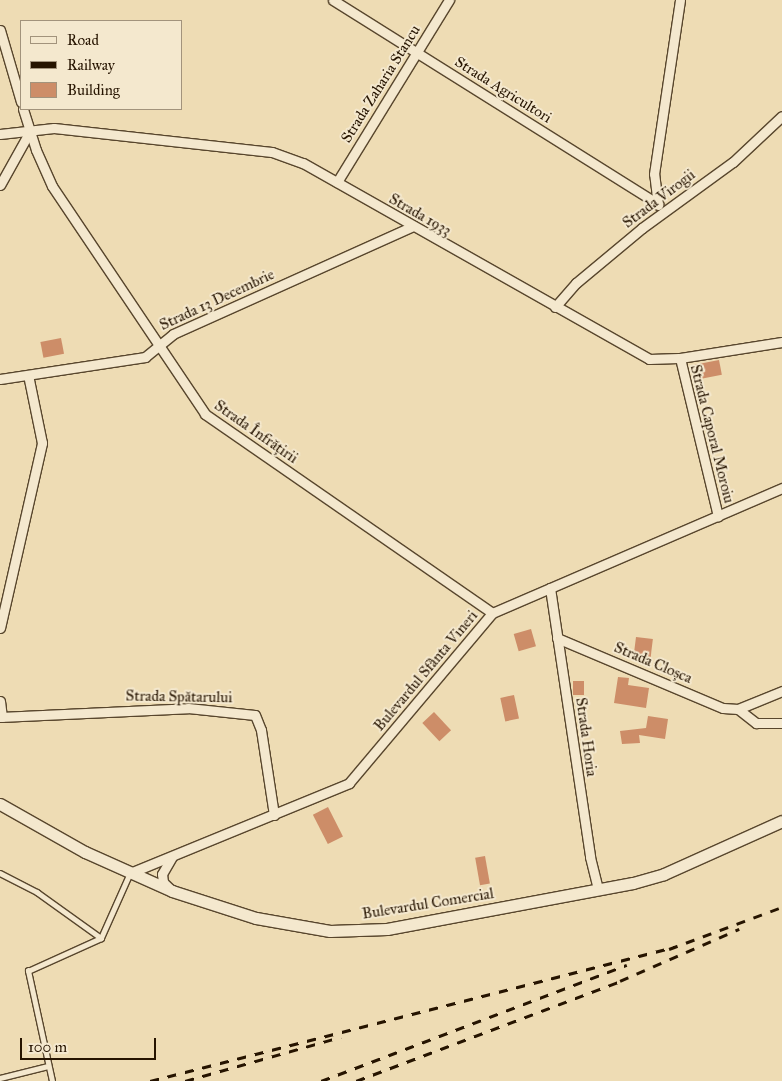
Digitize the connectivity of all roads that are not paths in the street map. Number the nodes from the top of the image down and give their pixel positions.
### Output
1 (333, 0) edge
2 (449, 0) edge
3 (680, 0) edge
4 (0, 30) edge
5 (416, 53) junction
6 (20, 99) edge
7 (23, 110) edge
8 (782, 116) edge
9 (30, 131) junction
10 (0, 134) edge
11 (337, 182) junction
12 (0, 185) edge
13 (660, 207) junction
14 (413, 226) junction
15 (555, 307) junction
16 (782, 342) edge
17 (158, 344) junction
18 (680, 358) junction
19 (28, 376) junction
20 (0, 380) edge
21 (782, 488) edge
22 (718, 516) junction
23 (550, 588) junction
24 (4, 593) edge
25 (492, 613) junction
26 (0, 628) edge
27 (558, 638) junction
28 (782, 691) edge
29 (0, 702) edge
30 (738, 709) junction
31 (1, 717) edge
32 (782, 723) edge
33 (0, 804) edge
34 (274, 815) junction
35 (782, 821) edge
36 (172, 856) junction
37 (0, 873) edge
38 (130, 873) junction
39 (598, 889) junction
40 (172, 891) junction
41 (101, 938) junction
42 (48, 1066) junction
43 (0, 1078) edge
44 (52, 1081) edge

1 - 5 street, Strada Agricultori
2 - 5 street, Strada Zaharia Stancu
3 - 13 street
4 - 6 street
5 - 11 street, Strada Zaharia Stancu
5 - 13 street, Strada Agricultori
7 - 9 street, Strada Înfrățirii
8 - 13 street, Strada Virogii
9 - 10 street, Strada 1933
9 - 11 street, Strada 1933
9 - 12 street
9 - 17 street, Strada Înfrățirii
11 - 14 street, Strada 1933
13 - 15 street, Strada Virogii
14 - 15 street, Strada 1933
14 - 17 street, Strada 13 Decembrie
15 - 18 street, Strada 1933
16 - 18 street, Strada 1933
17 - 19 street, Strada 13 Decembrie
17 - 25 street, Strada Înfrățirii
18 - 22 street, Strada Caporal Moroiu
19 - 20 street, Strada 13 Decembrie
19 - 24 street
21 - 22 street, Bulevardul Sfânta Vineri
22 - 23 street, Bulevardul Sfânta Vineri
23 - 25 street, Bulevardul Sfânta Vineri
23 - 27 street, Strada Horia
24 - 26 street
25 - 34 street, Bulevardul Sfânta Vineri
27 - 30 street, Strada Cloșca
27 - 39 street, Strada Horia
28 - 30 street
29 - 31 street
30 - 32 street, Strada Cloșca
31 - 34 street, Strada Spătarului
33 - 38 main road, Bulevardul Comercial
34 - 36 street, Bulevardul Sfânta Vineri
35 - 39 main road, Bulevardul Comercial
36 - 38 street, Bulevardul Sfânta Vineri
36 - 40 street
37 - 41 lane
38 - 40 main road, Bulevardul Comercial
38 - 41 lane
39 - 40 main road, Bulevardul Comercial
41 - 42 lane
42 - 43 lane
42 - 44 lane

